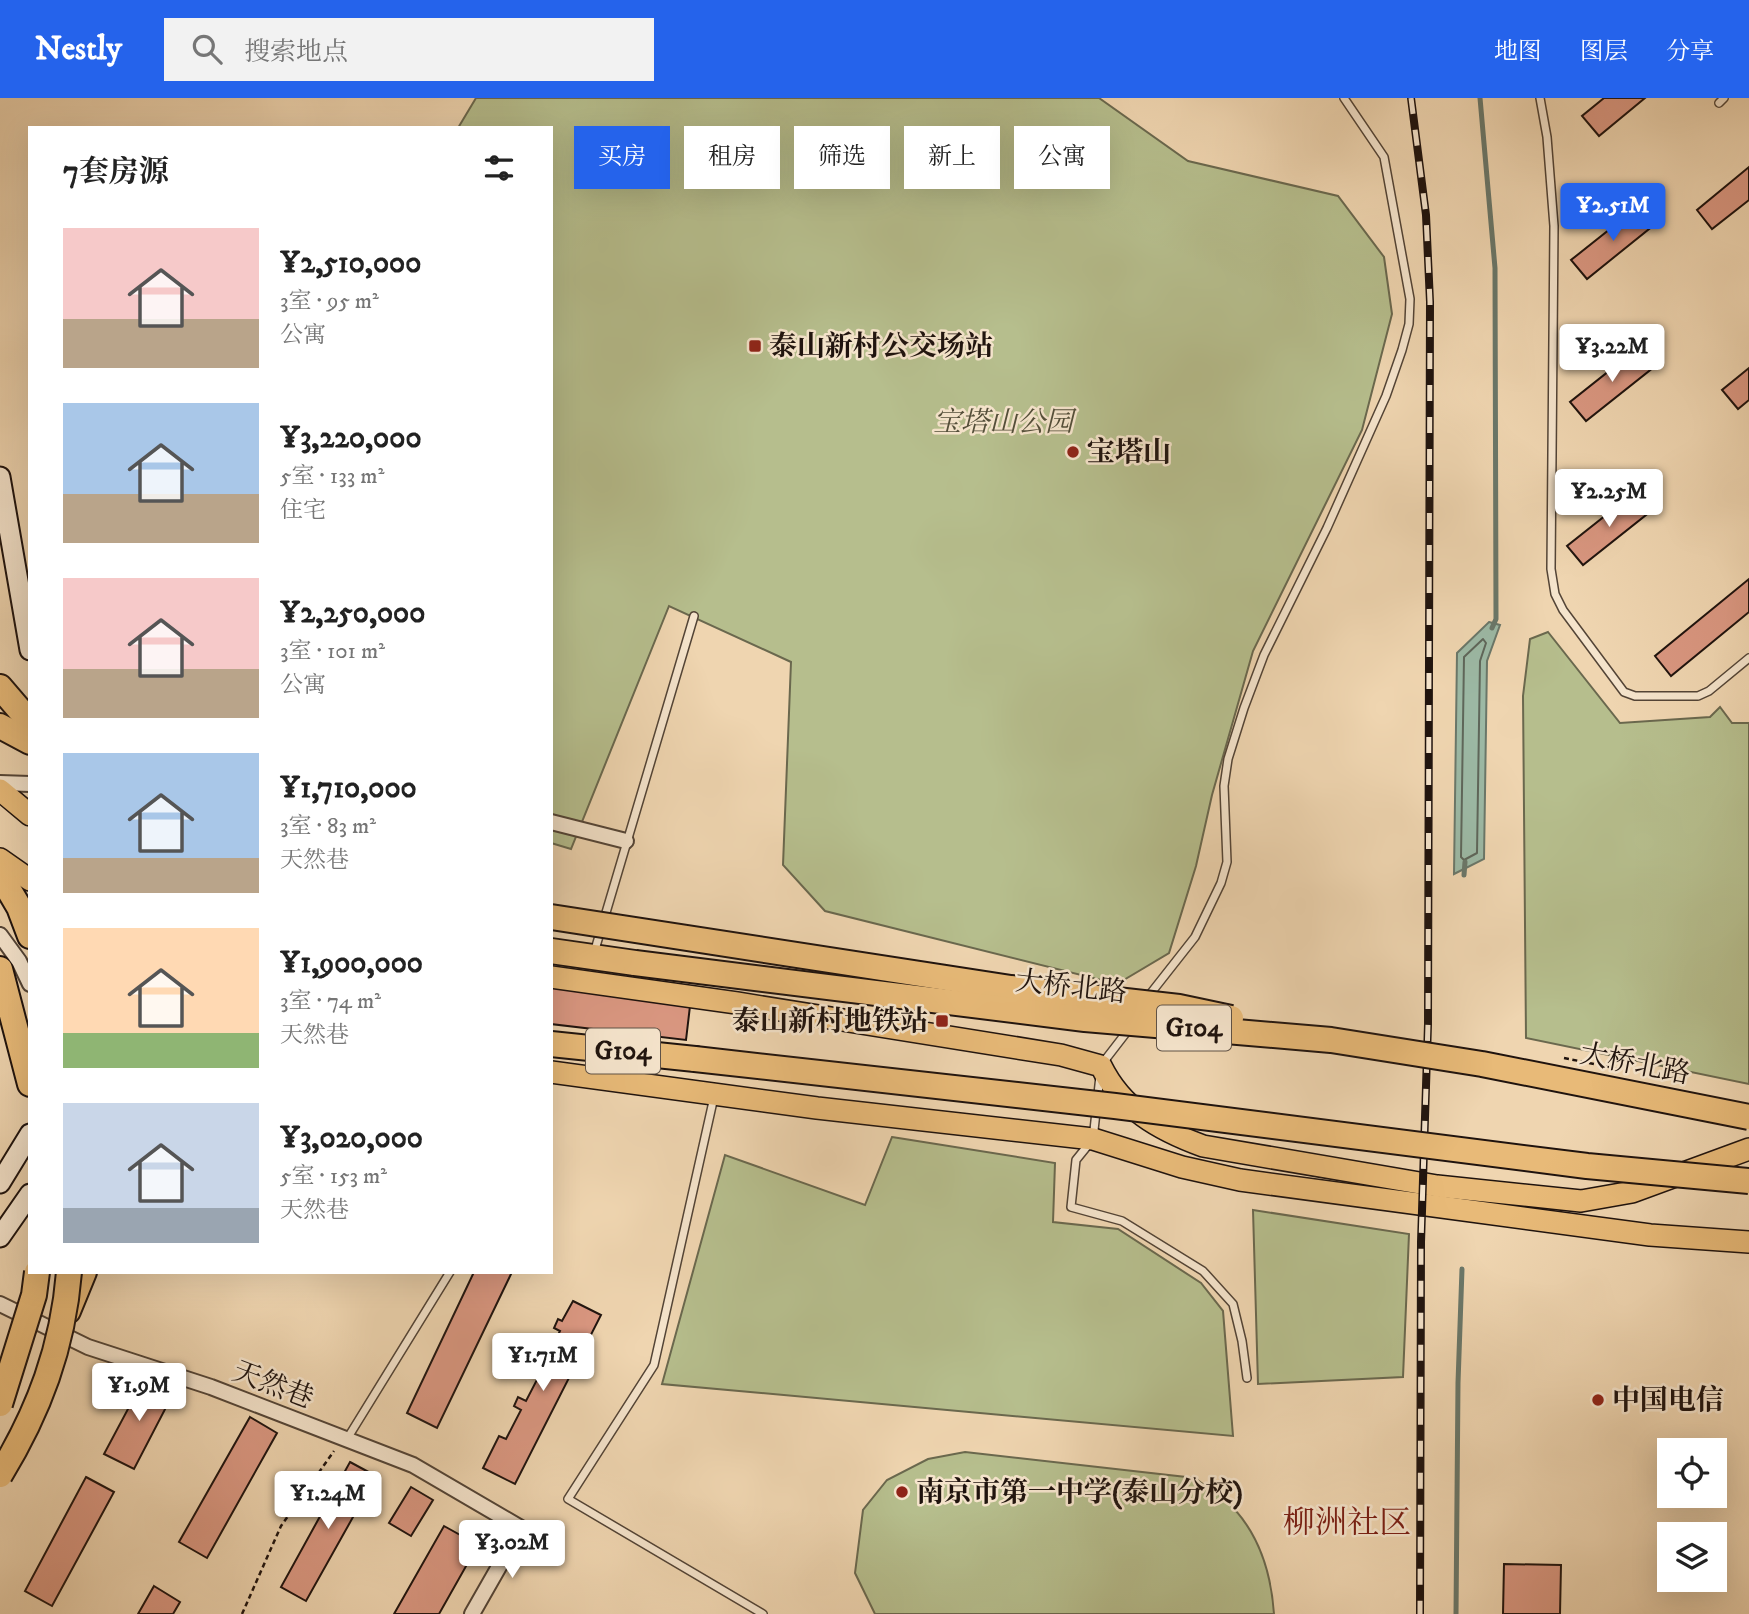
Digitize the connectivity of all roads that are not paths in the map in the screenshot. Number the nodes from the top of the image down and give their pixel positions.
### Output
1 (1344, 98) edge
2 (1540, 98) edge
3 (0, 477) edge
4 (26, 608) edge
5 (694, 616) dead end
6 (28, 629) edge
7 (1749, 658) edge
8 (0, 687) edge
9 (28, 720) edge
10 (0, 726) edge
11 (28, 741) edge
12 (0, 783) edge
13 (28, 784) edge
14 (0, 790) edge
15 (28, 813) edge
16 (553, 823) edge
17 (626, 841) junction
18 (0, 861) edge
19 (0, 875) edge
20 (28, 879) edge
21 (28, 898) edge
22 (553, 917) edge
23 (28, 931) edge
24 (0, 935) edge
25 (553, 951) edge
26 (592, 957) junction
27 (0, 970) edge
28 (553, 977) edge
29 (28, 980) edge
30 (1142, 1007) dead end
31 (1137, 1018) dead end
32 (1331, 1040) junction
33 (553, 1044) edge
34 (1101, 1066) junction
35 (28, 1076) edge
36 (553, 1076) edge
37 (715, 1094) junction
38 (1749, 1117) edge
39 (28, 1137) edge
40 (1093, 1139) junction
41 (1749, 1149) edge
42 (1749, 1181) edge
43 (0, 1183) edge
44 (28, 1198) edge
45 (0, 1237) edge
46 (1749, 1242) edge
47 (37, 1274) edge
48 (69, 1274) edge
49 (83, 1274) edge
50 (449, 1274) edge
51 (0, 1304) edge
52 (65, 1318) junction
53 (1247, 1378) dead end
54 (0, 1404) edge
55 (347, 1439) junction
56 (0, 1475) edge
57 (472, 1614) edge
58 (763, 1614) edge

1 - 30 lane
2 - 7 lane
3 - 4 street
4 - 6 street
5 - 17 lane
8 - 9 highway
10 - 11 highway
12 - 13 street
14 - 15 main road
16 - 17 street
17 - 26 lane
18 - 20 main road
18 - 21 highway
19 - 23 highway
22 - 32 highway, bridge
24 - 29 street
25 - 26 highway, 大桥北路 / G104
26 - 32 highway, 大桥北路 / G104, bridge
27 - 35 highway
28 - 34 main road
31 - 34 lane
32 - 38 highway, 大桥北路 / G104, bridge
33 - 42 highway, G104, bridge
34 - 40 lane
34 - 41 main road
36 - 37 main road
37 - 40 main road
37 - 58 lane
39 - 43 street
40 - 46 main road
40 - 53 lane
44 - 45 street
47 - 54 highway, bridge
48 - 52 highway, bridge
49 - 52 highway
50 - 55 lane
51 - 55 street, 天然巷
52 - 56 highway, bridge
55 - 57 street, 天然巷

